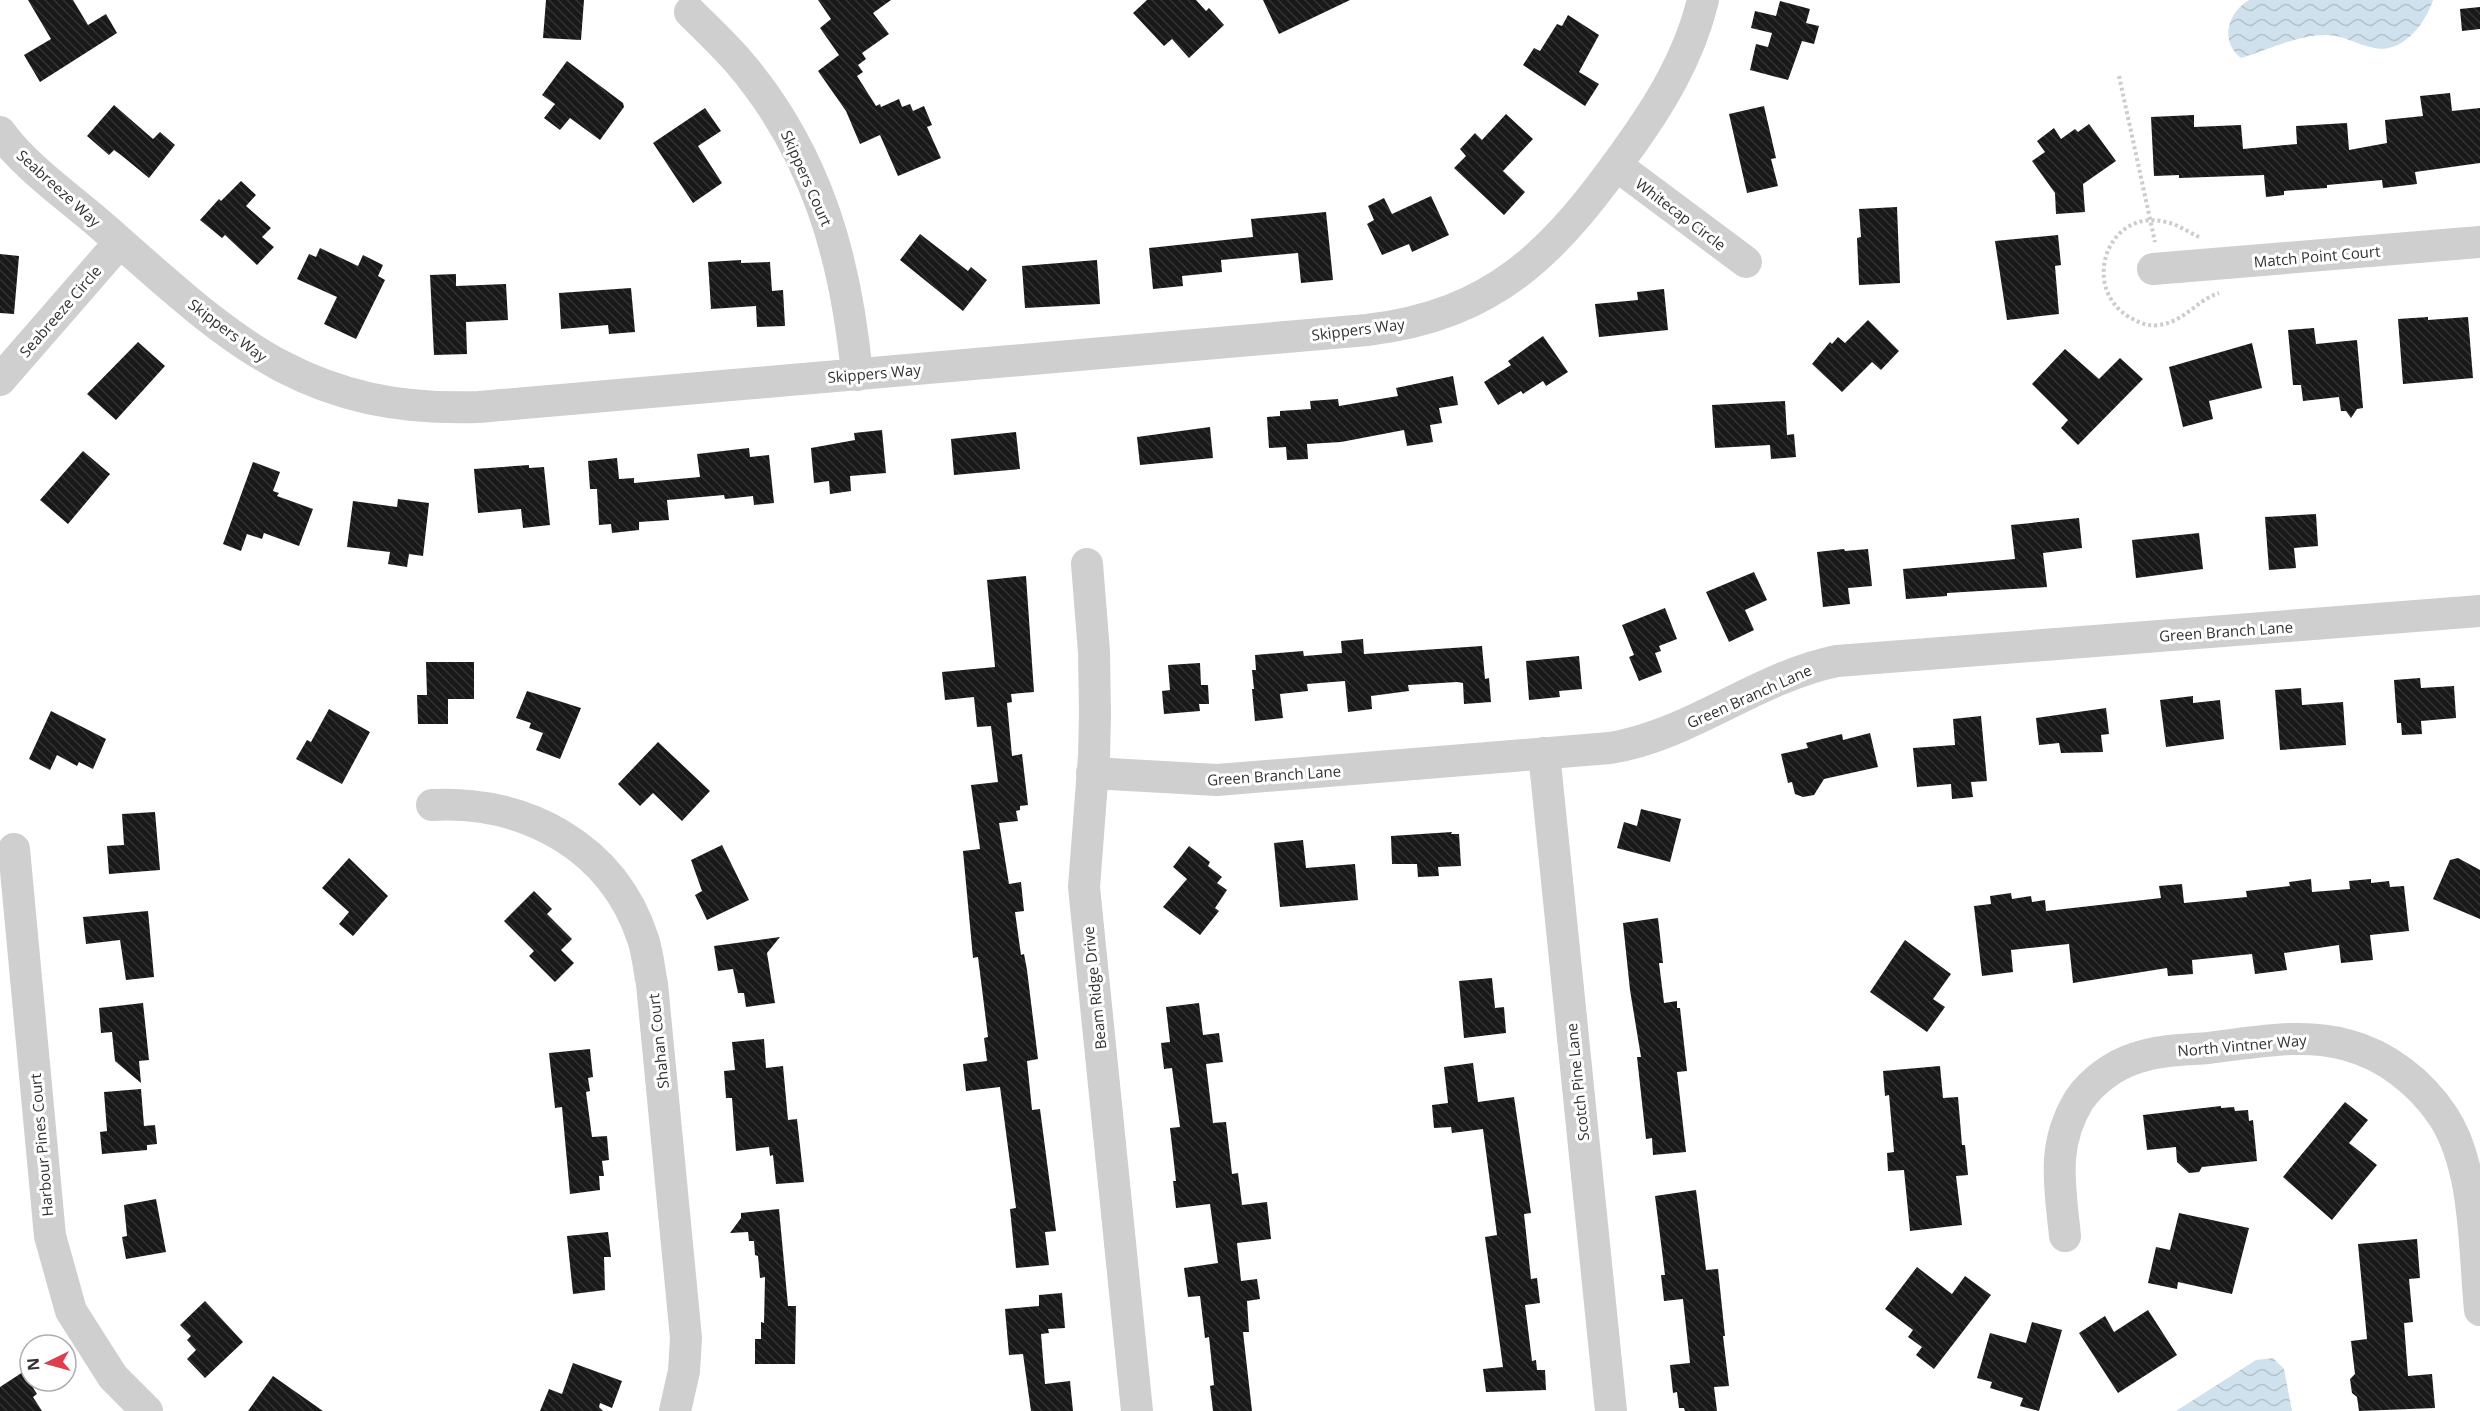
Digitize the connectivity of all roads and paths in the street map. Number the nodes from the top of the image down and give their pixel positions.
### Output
1 (1703, 0) edge
2 (690, 12) dead end
3 (2119, 76) dead end
4 (0, 132) edge
5 (1616, 165) junction
6 (120, 242) junction
7 (2480, 242) edge
8 (1746, 262) dead end
9 (2158, 269) joint
10 (857, 375) junction
11 (0, 381) edge
12 (1087, 564) dead end
13 (2480, 611) edge
14 (1544, 753) junction
15 (1092, 773) junction
16 (432, 805) dead end
17 (14, 849) dead end
18 (2066, 1236) dead end
19 (2480, 1310) edge
20 (147, 1411) edge
21 (675, 1411) edge
22 (1137, 1411) edge
23 (1611, 1411) edge

1 - 5 street, Skippers Way
2 - 10 street, Skippers Court
3 - 9 path
4 - 6 street, Seabreeze Way
5 - 8 street, Whitecap Circle
5 - 10 street, Skippers Way
6 - 10 street, Skippers Way
6 - 11 street, Seabreeze Circle
7 - 9 street, Match Point Court
12 - 15 street, Beam Ridge Drive
13 - 14 street, Green Branch Lane
14 - 15 street, Green Branch Lane
14 - 23 street, Scotch Pine Lane
15 - 22 street, Beam Ridge Drive
16 - 21 street, Shahan Court
17 - 20 street, Harbour Pines Court
18 - 19 street, North Vintner Way

